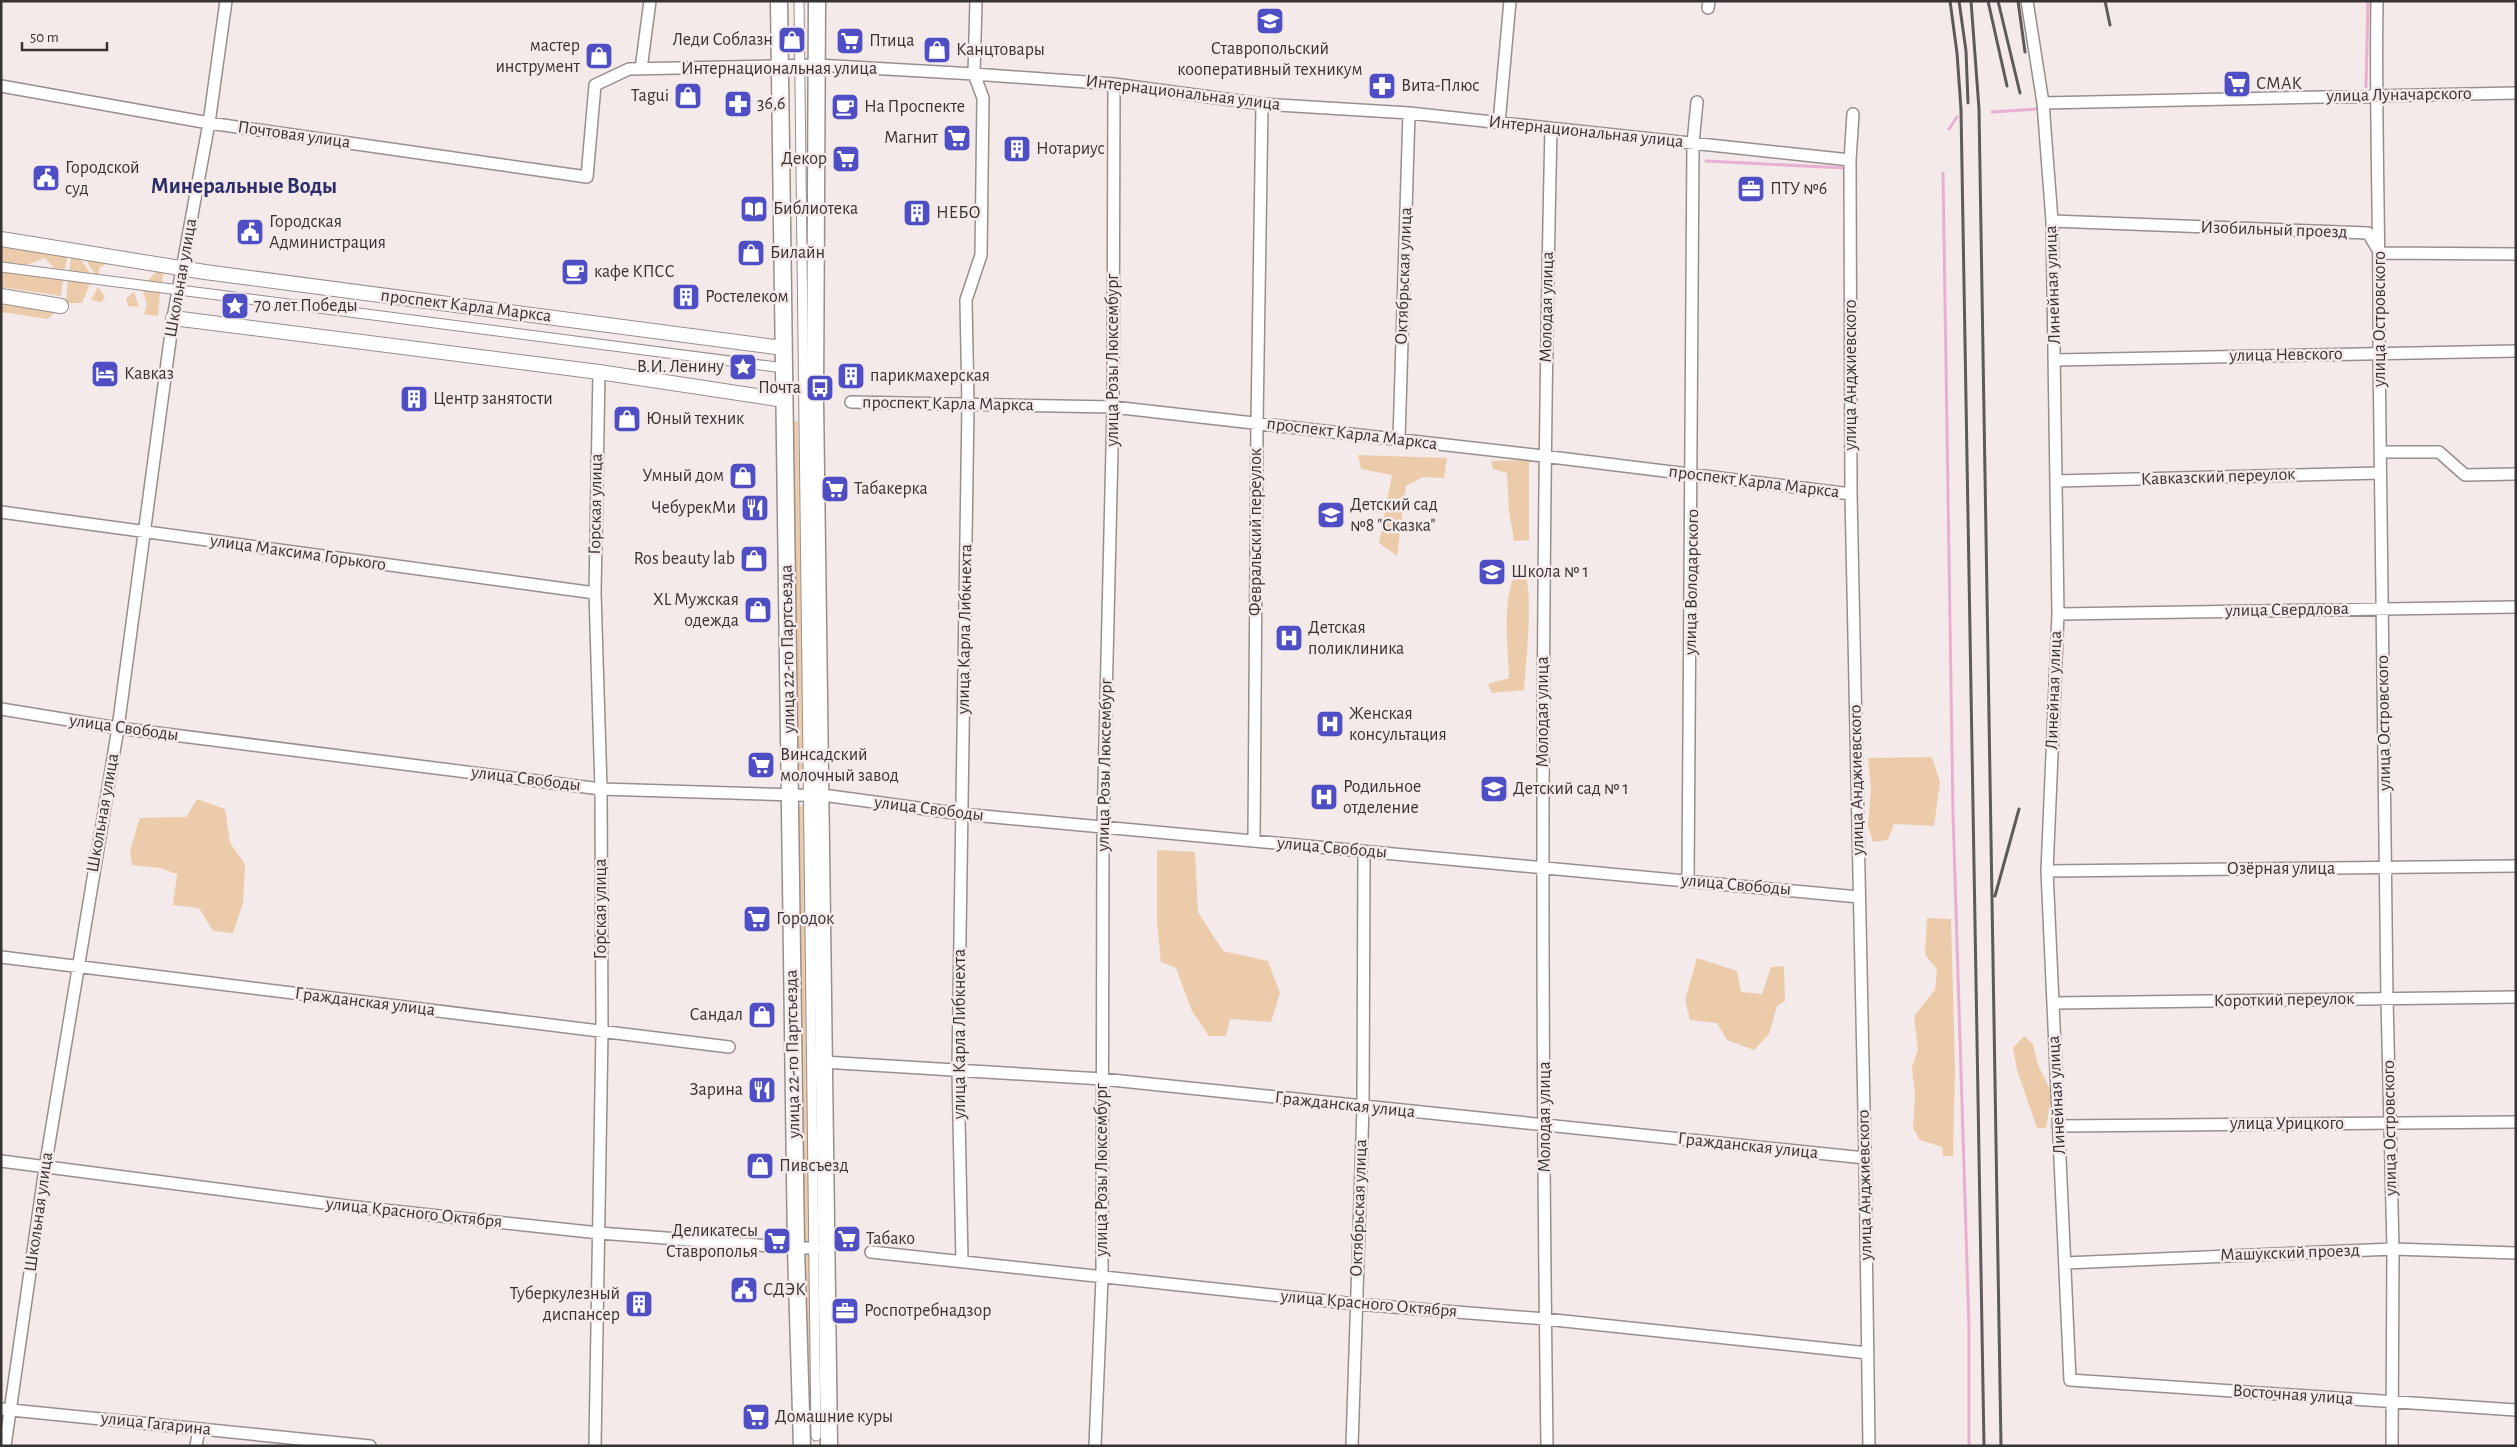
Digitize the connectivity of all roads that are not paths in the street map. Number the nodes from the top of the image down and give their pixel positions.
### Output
1 (226, 1) edge
2 (650, 1) edge
3 (779, 1) edge
4 (799, 1) edge
5 (818, 1) edge
6 (976, 1) edge
7 (1510, 1) edge
8 (2027, 1) edge
9 (2377, 1) edge
10 (817, 65) junction
11 (780, 66) junction
12 (799, 66) junction
13 (641, 69) junction
14 (974, 74) junction
15 (1114, 84) junction
16 (1, 86) edge
17 (2516, 94) edge
18 (2376, 95) junction
19 (1697, 102) dead end
20 (2043, 103) junction
21 (1262, 104) junction
22 (1409, 113) junction
23 (1853, 114) dead end
24 (208, 122) junction
25 (1499, 123) junction
26 (1551, 128) junction
27 (1693, 143) junction
28 (1850, 160) junction
29 (587, 177) joint
30 (2052, 221) junction
31 (1, 239) edge
32 (2380, 253) junction
33 (2516, 254) edge
34 (1, 267) edge
35 (182, 268) junction
36 (178, 292) junction
37 (1, 296) edge
38 (62, 306) dead end
39 (173, 318) junction
40 (783, 348) junction
41 (2516, 351) edge
42 (2379, 354) junction
43 (2055, 360) junction
44 (784, 368) junction
45 (599, 372) junction
46 (784, 400) junction
47 (851, 402) dead end
48 (968, 405) junction
49 (1113, 407) junction
50 (1257, 423) junction
51 (1399, 439) junction
52 (2380, 452) junction
53 (1543, 456) junction
54 (2380, 472) junction
55 (1693, 474) junction
56 (2516, 474) edge
57 (2056, 482) junction
58 (1851, 494) junction
59 (1, 512) edge
60 (144, 533) junction
61 (595, 593) junction
62 (2516, 607) edge
63 (2382, 608) junction
64 (2058, 614) junction
65 (1, 709) edge
66 (118, 728) junction
67 (600, 789) junction
68 (790, 796) junction
69 (814, 796) junction
70 (962, 814) junction
71 (1103, 827) junction
72 (1254, 841) junction
73 (1364, 851) junction
74 (2516, 866) edge
75 (1543, 867) junction
76 (2385, 868) junction
77 (2046, 871) junction
78 (1688, 881) junction
79 (1859, 897) junction
80 (1, 957) edge
81 (77, 968) junction
82 (2516, 996) edge
83 (2387, 999) junction
84 (2053, 1003) junction
85 (602, 1031) junction
86 (729, 1047) dead end
87 (823, 1062) junction
88 (958, 1070) junction
89 (1102, 1079) junction
90 (1362, 1107) junction
91 (2516, 1122) edge
92 (2390, 1124) junction
93 (2058, 1126) junction
94 (1546, 1127) junction
95 (1865, 1158) junction
96 (1, 1161) edge
97 (45, 1168) junction
98 (599, 1232) junction
99 (796, 1248) junction
100 (820, 1248) junction
101 (2392, 1249) junction
102 (871, 1252) dead end
103 (2516, 1253) edge
104 (962, 1261) junction
105 (2065, 1262) junction
106 (1102, 1278) junction
107 (1356, 1304) junction
108 (1545, 1319) junction
109 (1868, 1352) junction
110 (2070, 1380) joint
111 (2392, 1402) junction
112 (6, 1410) edge
113 (2516, 1410) edge
114 (199, 1429) junction
115 (816, 1436) dead end
116 (5, 1446) edge
117 (196, 1446) edge
118 (370, 1446) edge
119 (594, 1446) edge
120 (802, 1446) edge
121 (829, 1446) edge
122 (1095, 1446) edge
123 (1352, 1446) edge
124 (1547, 1446) edge
125 (1869, 1446) edge
126 (2392, 1446) edge

1 - 24 street, Школьная улица
2 - 13 street
3 - 11 main road, улица 22-го Партсъезда
4 - 12 street
5 - 10 main road, улица 22-го Партсъезда
6 - 14 street, улица Карла Либкнехта
7 - 25 street
8 - 20 street, Линейная улица
9 - 18 street, улица Островского
10 - 12 street, Интернациональная улица
10 - 14 street, Интернациональная улица
10 - 69 main road, улица 22-го Партсъезда
11 - 12 street, Интернациональная улица
11 - 13 street, Интернациональная улица
11 - 40 main road, улица 22-го Партсъезда
12 - 69 street
13 - 29 street, Интернациональная улица
14 - 15 street, Интернациональная улица
14 - 48 street, улица Карла Либкнехта
15 - 21 street, Интернациональная улица
15 - 49 street, улица Розы Люксембург
16 - 24 street, Почтовая улица
17 - 18 street, улица Луначарского
18 - 20 street, улица Луначарского
18 - 32 street, улица Островского
19 - 27 street, улица Володарского
20 - 30 street, Линейная улица
21 - 22 street, Интернациональная улица
21 - 50 street, Февральский переулок
22 - 25 street, Интернациональная улица
22 - 51 street, Октябрьская улица
23 - 28 street, улица Анджиевского
24 - 29 street, Почтовая улица
24 - 35 street, Школьная улица
25 - 26 street, Интернациональная улица
26 - 27 street, Интернациональная улица
26 - 53 street, Молодая улица
27 - 28 street, Интернациональная улица
27 - 55 street, улица Володарского
28 - 58 street, улица Анджиевского
30 - 32 street, Изобильный проезд
30 - 43 street, Линейная улица
31 - 35 street, проспект Карла Маркса
32 - 33 street
32 - 42 street, улица Островского
34 - 36 street, проспект Карла Маркса
35 - 36 street, Школьная улица
35 - 40 street, проспект Карла Маркса
36 - 39 street, Школьная улица
36 - 44 street, проспект Карла Маркса
37 - 38 street
39 - 45 street
39 - 60 street, Школьная улица
40 - 44 main road, улица 22-го Партсъезда
41 - 42 street, улица Невского
42 - 43 street, улица Невского
42 - 52 street, улица Островского
43 - 57 street, Линейная улица
44 - 46 main road, улица 22-го Партсъезда
45 - 46 street
45 - 61 street, Горская улица
46 - 68 main road, улица 22-го Партсъезда
47 - 48 street, проспект Карла Маркса
48 - 49 street, проспект Карла Маркса
48 - 70 street, улица Карла Либкнехта
49 - 50 street, проспект Карла Маркса
49 - 71 street, улица Розы Люксембург
50 - 51 street, проспект Карла Маркса
50 - 72 street, Февральский переулок
51 - 53 street, проспект Карла Маркса
52 - 54 street, улица Островского
52 - 56 street
53 - 55 street, проспект Карла Маркса
53 - 75 street, Молодая улица
54 - 57 street, Кавказский переулок
54 - 63 street, улица Островского
55 - 58 street, проспект Карла Маркса
55 - 78 street, улица Володарского
57 - 64 street, Линейная улица
58 - 79 street, улица Анджиевского
59 - 60 street, улица Максима Горького
60 - 61 street, улица Максима Горького
60 - 66 street, Школьная улица
61 - 67 street, Горская улица
62 - 63 street, улица Свердлова
63 - 64 street, улица Свердлова
63 - 76 street, улица Островского
64 - 77 street, Линейная улица
65 - 66 street, улица Свободы
66 - 67 street, улица Свободы
66 - 81 street, Школьная улица
67 - 68 street, улица Свободы
67 - 85 street, Горская улица
68 - 69 street, улица Свободы
68 - 99 main road, улица 22-го Партсъезда
69 - 70 street, улица Свободы
69 - 87 main road, улица 22-го Партсъезда
69 - 100 street
70 - 71 street, улица Свободы
70 - 88 street, улица Карла Либкнехта
71 - 72 street, улица Свободы
71 - 89 street, улица Розы Люксембург
72 - 73 street, улица Свободы
73 - 75 street, улица Свободы
73 - 90 street, Октябрьская улица
74 - 76 street, Озёрная улица
75 - 78 street, улица Свободы
75 - 94 street, Молодая улица
76 - 77 street, Озёрная улица
76 - 83 street, улица Островского
77 - 84 street, Линейная улица
78 - 79 street, улица Свободы
79 - 95 street, улица Анджиевского
80 - 81 street, Гражданская улица
81 - 85 street, Гражданская улица
81 - 97 street, Школьная улица
82 - 83 street, Короткий переулок
83 - 84 street, Короткий переулок
83 - 92 street, улица Островского
84 - 93 street, Линейная улица
85 - 86 street, Гражданская улица
85 - 98 street, Горская улица
87 - 88 street, Гражданская улица
87 - 100 main road, улица 22-го Партсъезда
88 - 89 street, Гражданская улица
88 - 104 street, улица Карла Либкнехта
89 - 90 street, Гражданская улица
89 - 106 street, улица Розы Люксембург
90 - 94 street, Гражданская улица
90 - 107 street, Октябрьская улица
91 - 92 street, улица Урицкого
92 - 93 street, улица Урицкого
92 - 101 street, улица Островского
93 - 105 street, Линейная улица
94 - 95 street, Гражданская улица
94 - 108 street, Молодая улица
95 - 109 street, улица Анджиевского
96 - 97 street, улица Красного Октября
97 - 98 street, улица Красного Октября
97 - 112 street, Школьная улица
98 - 99 street, улица Красного Октября
98 - 119 street, Горская улица
99 - 100 street, улица Красного Октября
99 - 120 main road, улица 22-го Партсъезда
100 - 115 street
100 - 121 main road, улица 22-го Партсъезда
101 - 103 street, Машукский проезд
101 - 105 street, Машукский проезд
101 - 111 street, улица Островского
102 - 104 street, улица Красного Октября
104 - 106 street, улица Красного Октября
105 - 110 street, Линейная улица
106 - 107 street, улица Красного Октября
106 - 122 street, улица Розы Люксембург
107 - 108 street, улица Красного Октября
107 - 123 street, Октябрьская улица
108 - 109 street, улица Красного Октября
108 - 124 street, Молодая улица
109 - 125 street, улица Анджиевского
110 - 111 street, Восточная улица
111 - 113 street, Восточная улица
111 - 126 street, улица Островского
112 - 114 street, улица Гагарина
112 - 116 street, Школьная улица
114 - 117 street
114 - 118 street, улица Гагарина

